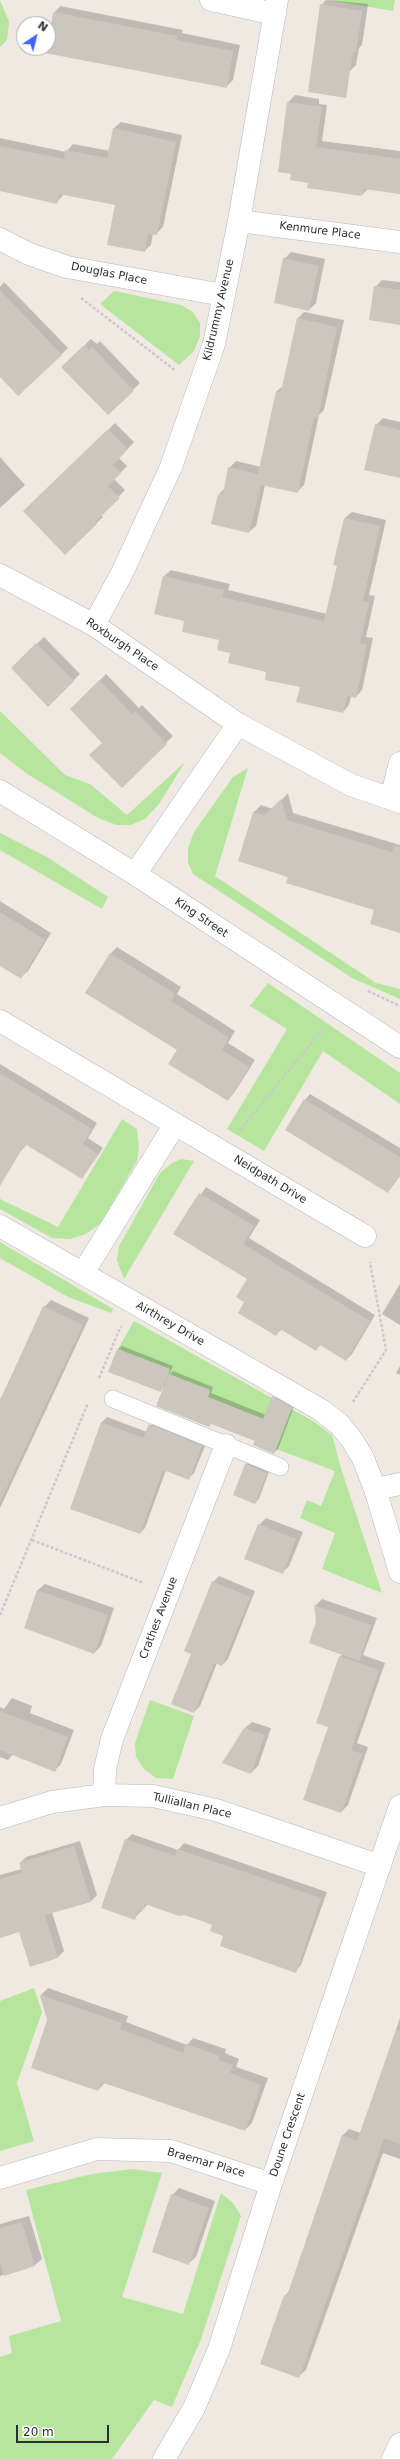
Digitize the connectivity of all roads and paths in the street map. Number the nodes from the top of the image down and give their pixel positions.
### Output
1 (211, 0) edge
2 (276, 7) edge
3 (239, 221) junction
4 (0, 239) edge
5 (400, 242) edge
6 (68, 267) junction
7 (223, 296) junction
8 (199, 389) junction
9 (0, 575) edge
10 (94, 625) junction
11 (238, 724) junction
12 (400, 763) edge
13 (0, 791) edge
14 (396, 801) edge
15 (135, 874) junction
16 (337, 1007) junction
17 (0, 1021) edge
18 (400, 1047) edge
19 (175, 1124) junction
20 (222, 1152) junction
21 (0, 1226) edge
22 (365, 1236) joint
23 (83, 1273) junction
24 (132, 1302) junction
25 (96, 1384) dead end
26 (90, 1398) dead end
27 (114, 1399) dead end
28 (339, 1424) junction
29 (226, 1445) junction
30 (280, 1467) dead end
31 (400, 1484) edge
32 (375, 1489) junction
33 (32, 1540) junction
34 (400, 1572) edge
35 (169, 1592) junction
36 (0, 1615) edge
37 (104, 1795) junction
38 (400, 1806) edge
39 (0, 1818) edge
40 (380, 1866) junction
41 (0, 2178) edge
42 (271, 2184) junction
43 (400, 2444) edge
44 (164, 2459) edge
45 (393, 2459) edge

1 - 2 street
2 - 3 street, Kildrummy Avenue
3 - 5 street, Kenmure Place
3 - 7 street, Kildrummy Avenue
4 - 6 street, Douglas Place
6 - 7 street, Douglas Place
6 - 8 path
7 - 8 street, Kildrummy Avenue
8 - 10 street, Kildrummy Avenue
9 - 10 street, Roxburgh Place
10 - 11 street, Roxburgh Place
11 - 14 street, Roxburgh Place
11 - 15 street
12 - 14 street
13 - 15 street, King Street
15 - 16 street, King Street
16 - 18 street, King Street
16 - 20 path
17 - 19 street, Neidpath Drive
19 - 20 street, Neidpath Drive
19 - 23 street
20 - 22 street, Neidpath Drive
21 - 23 street, Airthrey Drive
22 - 28 path
23 - 24 street, Airthrey Drive
24 - 25 path
24 - 28 street, Airthrey Drive
26 - 33 path
27 - 29 lane
28 - 32 street
29 - 30 lane
29 - 35 street, Crathes Avenue
31 - 32 street
32 - 34 street
33 - 35 path
33 - 36 path
35 - 37 street, Crathes Avenue
37 - 39 street, Tulliallan Place
37 - 40 street, Tulliallan Place
38 - 40 street, Doune Crescent
40 - 42 street, Doune Crescent
41 - 42 street, Braemar Place
42 - 44 street, Doune Crescent
43 - 45 street

